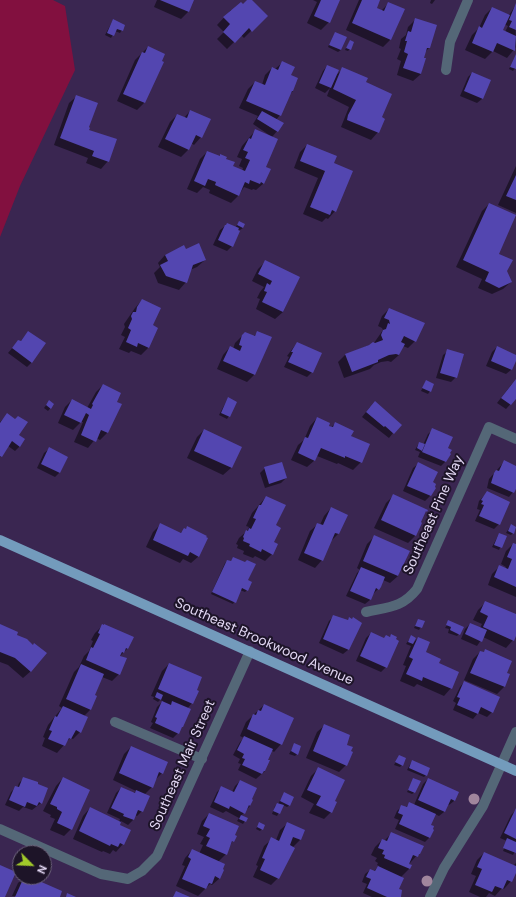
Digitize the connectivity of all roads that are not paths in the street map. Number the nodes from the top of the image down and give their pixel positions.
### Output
1 (468, 0) edge
2 (446, 70) dead end
3 (516, 439) edge
4 (0, 540) edge
5 (366, 612) dead end
6 (250, 651) junction
7 (115, 722) dead end
8 (516, 732) edge
9 (202, 759) junction
10 (502, 764) junction
11 (516, 770) edge
12 (0, 829) edge
13 (430, 897) edge

1 - 2 street
3 - 5 street, Southeast Pine Way
4 - 6 main road, Southeast Brookwood Avenue
6 - 9 street, Southeast Mair Street
6 - 10 main road, Southeast Brookwood Avenue
7 - 9 street
8 - 10 street
9 - 12 street, Southeast Mair Street
10 - 11 main road, Southeast Brookwood Avenue
10 - 13 street

